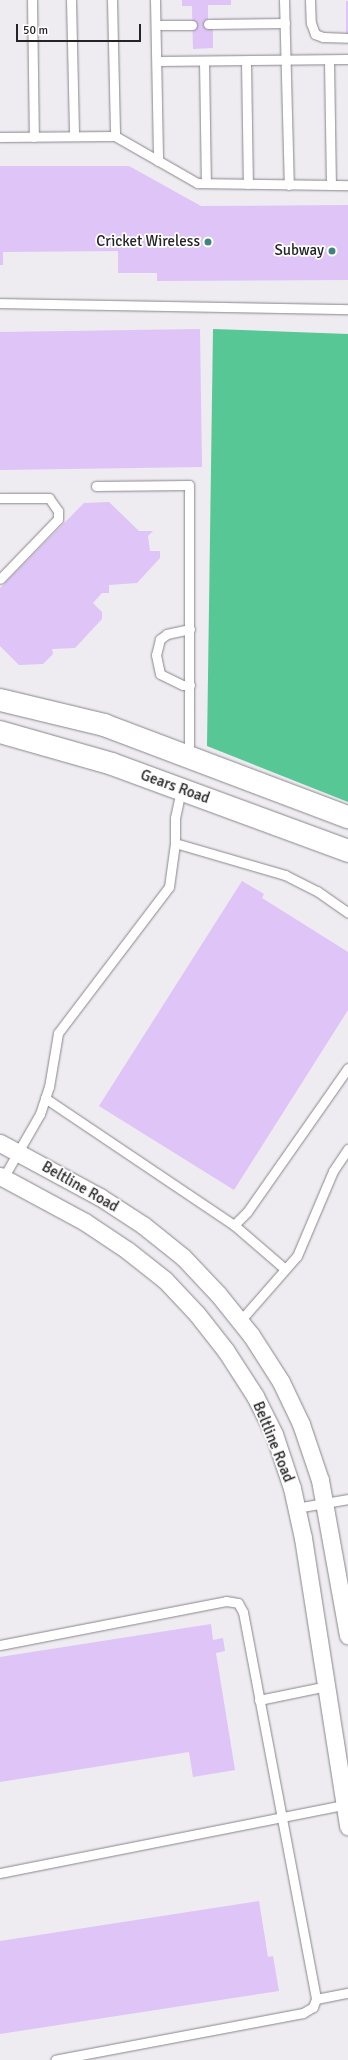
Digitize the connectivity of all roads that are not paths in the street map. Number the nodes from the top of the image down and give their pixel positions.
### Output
1 (32, 0) edge
2 (71, 0) edge
3 (112, 0) edge
4 (155, 0) edge
5 (284, 0) edge
6 (310, 0) edge
7 (285, 23) junction
8 (208, 24) dead end
9 (156, 25) junction
10 (192, 25) dead end
11 (348, 38) edge
12 (348, 59) edge
13 (287, 60) junction
14 (329, 60) junction
15 (157, 61) junction
16 (204, 61) junction
17 (246, 61) junction
18 (74, 136) junction
19 (115, 136) junction
20 (0, 137) edge
21 (34, 137) junction
22 (158, 161) junction
23 (206, 183) junction
24 (248, 184) junction
25 (289, 184) junction
26 (331, 185) junction
27 (348, 185) edge
28 (0, 303) edge
29 (348, 309) edge
30 (96, 486) dead end
31 (0, 498) edge
32 (0, 579) edge
33 (190, 629) junction
34 (190, 685) junction
35 (0, 700) edge
36 (0, 732) edge
37 (188, 758) junction
38 (181, 790) junction
39 (348, 817) edge
40 (175, 842) junction
41 (348, 851) edge
42 (348, 913) edge
43 (348, 1068) edge
44 (45, 1098) junction
45 (0, 1143) edge
46 (348, 1149) edge
47 (18, 1152) junction
48 (1, 1179) edge
49 (234, 1226) junction
50 (285, 1269) junction
51 (240, 1321) junction
52 (348, 1499) edge
53 (325, 1503) junction
54 (296, 1508) junction
55 (348, 1635) edge
56 (0, 1645) edge
57 (327, 1686) junction
58 (259, 1700) junction
59 (347, 1805) edge
60 (282, 1819) junction
61 (348, 1826) edge
62 (0, 1873) edge
63 (348, 1993) edge
64 (316, 1999) junction
65 (55, 2060) edge

1 - 21 lane
2 - 18 lane
3 - 19 lane
4 - 9 lane
5 - 7 lane
6 - 11 lane
7 - 8 lane
7 - 13 lane
9 - 10 lane
9 - 15 lane
12 - 14 lane
13 - 14 lane
13 - 17 lane
13 - 25 lane
14 - 26 lane
15 - 16 lane
15 - 22 lane
16 - 17 lane
16 - 23 lane
17 - 24 lane
18 - 19 lane
18 - 21 lane
19 - 22 lane
20 - 21 lane
22 - 23 lane
23 - 24 lane
24 - 25 lane
25 - 26 lane
26 - 27 lane
28 - 29 lane
30 - 33 lane
31 - 32 lane
33 - 34 lane
33 - 34 lane
34 - 37 lane
35 - 37 street
36 - 38 street, Gears Road
37 - 38 street
37 - 39 street
38 - 40 lane
38 - 41 street, Gears Road
40 - 42 lane
40 - 44 lane
43 - 49 lane
44 - 47 lane
44 - 49 lane
45 - 47 street, Beltline Road
46 - 50 lane
47 - 48 lane
47 - 51 street, Beltline Road
48 - 54 street, Beltline Road
49 - 50 lane
50 - 51 lane
51 - 53 street, Beltline Road
52 - 53 lane
53 - 54 lane
53 - 55 street, Beltline Road
54 - 57 street, Beltline Road
56 - 58 lane
57 - 58 lane
57 - 59 street, Beltline Road
58 - 60 lane
59 - 60 lane
59 - 61 street, Beltline Road
60 - 62 lane
60 - 64 lane
63 - 64 lane
64 - 65 lane

